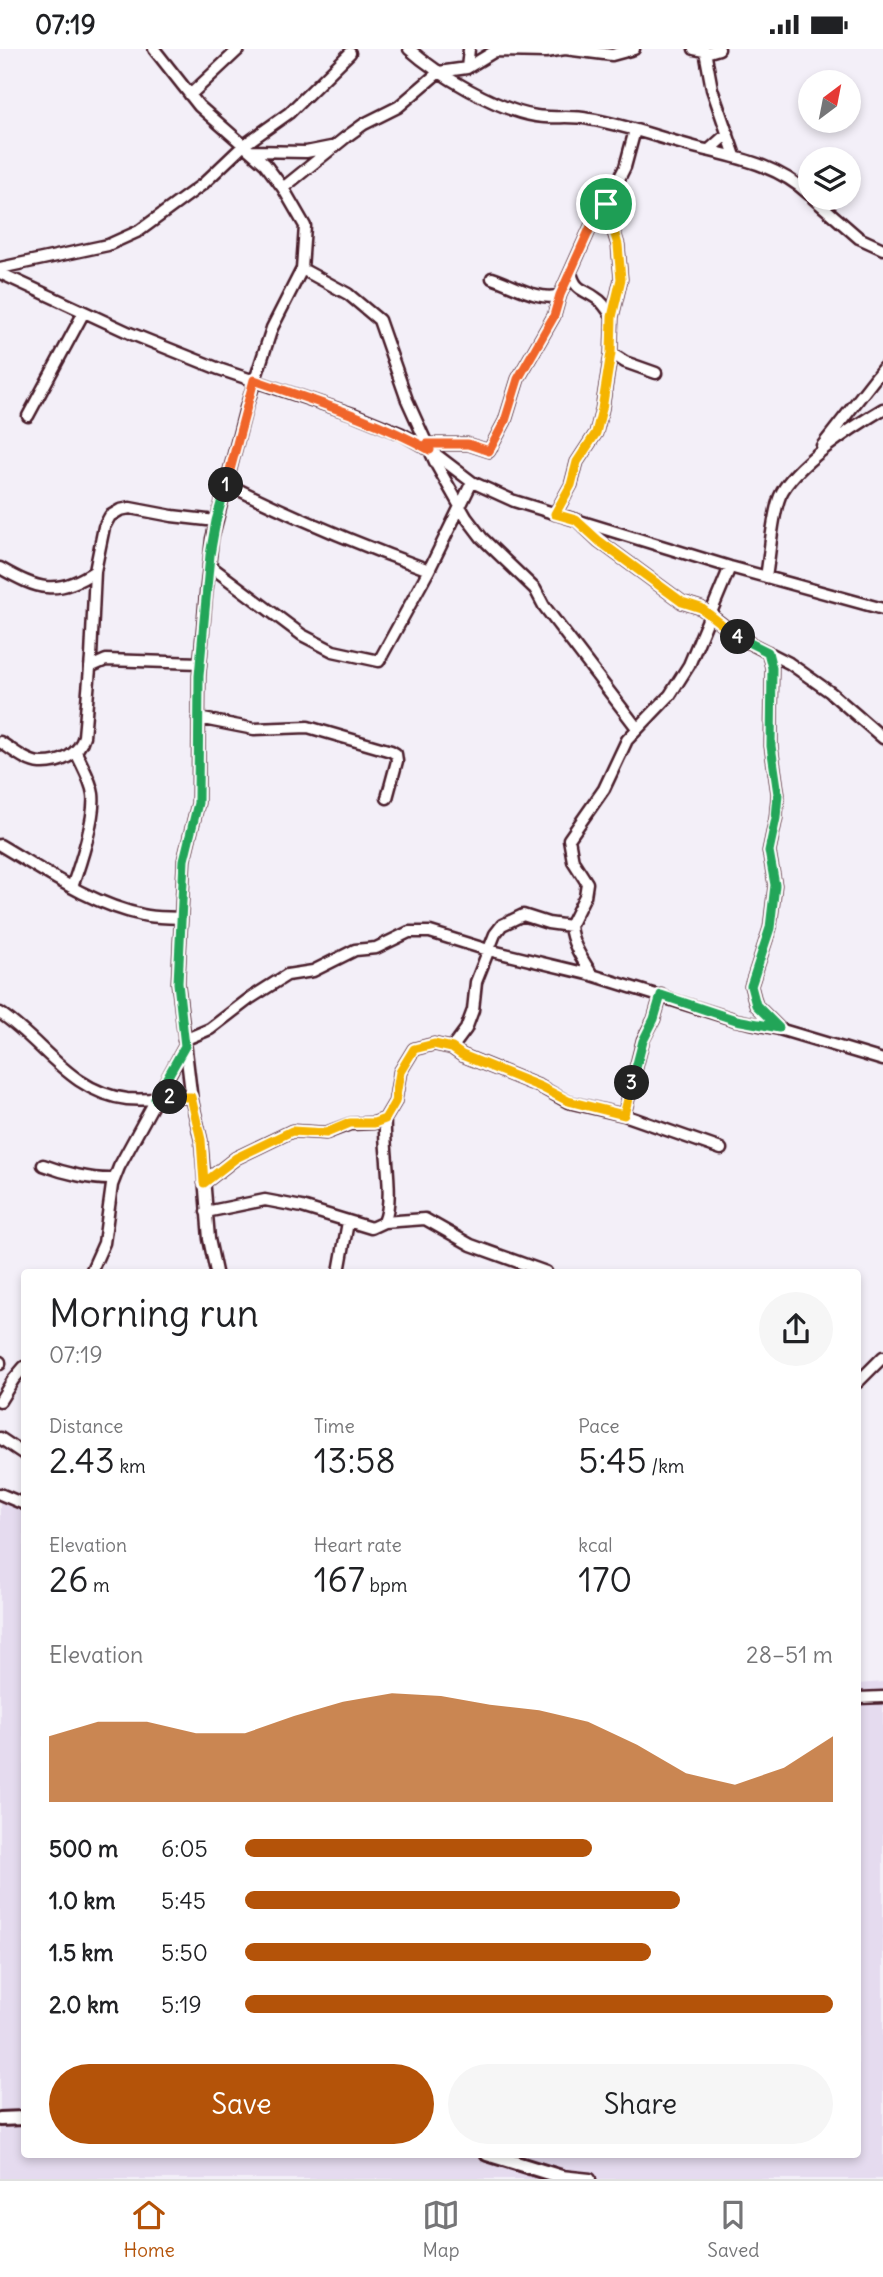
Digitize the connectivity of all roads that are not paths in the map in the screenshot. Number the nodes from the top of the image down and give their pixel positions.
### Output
1 (154, 49) edge
2 (239, 49) edge
3 (409, 49) edge
4 (469, 49) edge
5 (634, 49) edge
6 (694, 49) edge
7 (719, 49) edge
8 (705, 51) junction
9 (350, 53) dead end
10 (467, 68) junction
11 (439, 72) junction
12 (190, 95) junction
13 (635, 130) junction
14 (728, 133) junction
15 (332, 147) junction
16 (248, 148) junction
17 (709, 150) junction
18 (735, 156) junction
19 (798, 185) edge
20 (283, 188) junction
21 (606, 204) junction
22 (828, 210) edge
23 (883, 249) edge
24 (0, 268) edge
25 (302, 269) junction
26 (0, 273) edge
27 (571, 273) junction
28 (492, 278) dead end
29 (560, 295) junction
30 (84, 312) junction
31 (612, 317) junction
32 (611, 353) junction
33 (883, 368) edge
34 (656, 373) dead end
35 (254, 380) junction
36 (883, 408) edge
37 (28, 416) dead end
38 (871, 416) junction
39 (883, 417) edge
40 (429, 447) junction
41 (811, 461) junction
42 (472, 482) junction
43 (226, 484) junction
44 (460, 507) junction
45 (555, 514) junction
46 (576, 520) junction
47 (216, 521) junction
48 (209, 565) junction
49 (730, 567) junction
50 (0, 568) edge
51 (95, 571) junction
52 (429, 571) junction
53 (766, 577) junction
54 (883, 609) edge
55 (710, 615) junction
56 (768, 652) junction
57 (200, 663) junction
58 (90, 667) junction
59 (198, 718) junction
60 (637, 728) junction
61 (883, 738) edge
62 (0, 743) edge
63 (76, 753) junction
64 (387, 798) dead end
65 (0, 845) edge
66 (72, 887) junction
67 (181, 918) junction
68 (570, 926) junction
69 (488, 950) junction
70 (592, 975) junction
71 (661, 995) junction
72 (0, 1013) edge
73 (779, 1028) junction
74 (185, 1043) junction
75 (452, 1048) junction
76 (883, 1060) edge
77 (191, 1097) junction
78 (155, 1099) junction
79 (624, 1115) junction
80 (385, 1119) junction
81 (721, 1149) dead end
82 (43, 1165) dead end
83 (114, 1179) junction
84 (204, 1183) junction
85 (206, 1212) junction
86 (384, 1222) junction
87 (348, 1223) junction
88 (92, 1269) edge
89 (215, 1269) edge
90 (340, 1269) edge
91 (538, 1269) edge
92 (883, 1357) edge
93 (21, 1371) edge
94 (861, 1379) edge
95 (0, 1401) edge
96 (0, 1438) edge
97 (21, 1452) edge
98 (0, 1494) edge
99 (21, 1503) edge
100 (883, 1697) edge
101 (861, 1698) edge
102 (0, 2119) edge
103 (21, 2119) edge
104 (500, 2158) edge
105 (564, 2178) edge
106 (590, 2179) edge

1 - 12 street
2 - 12 street
3 - 11 street
4 - 10 street
5 - 10 street
6 - 8 street
7 - 8 street
8 - 14 street
9 - 16 street
10 - 11 street
11 - 13 street
11 - 15 street
12 - 16 street
13 - 17 street
13 - 21 street
14 - 17 street
14 - 18 street
15 - 16 street
15 - 20 street
16 - 20 street
16 - 24 street
17 - 18 street
18 - 19 street
20 - 25 street
21 - 27 street
21 - 31 street
22 - 23 street
25 - 35 street
25 - 40 street
26 - 30 street
27 - 29 street
27 - 31 street
28 - 29 street
29 - 40 street
30 - 35 street
30 - 37 street
31 - 32 street
32 - 34 street
32 - 45 street
33 - 41 street
35 - 40 street
35 - 43 street
36 - 38 street
38 - 39 street
38 - 41 street
40 - 42 street
40 - 44 street
41 - 53 street
42 - 44 street
42 - 45 street
43 - 47 street
43 - 52 street
44 - 52 street
44 - 60 street
45 - 46 street
46 - 49 street
46 - 55 street
47 - 48 street
47 - 51 street
48 - 52 street
48 - 57 street
49 - 53 street
49 - 55 street
50 - 51 street
51 - 58 street
53 - 54 street
55 - 56 street
55 - 60 street
56 - 61 street
56 - 73 street
57 - 58 street
57 - 59 street
58 - 63 street
59 - 64 street
59 - 67 street
60 - 68 street
62 - 63 street
63 - 66 street
65 - 66 street
66 - 67 street
67 - 74 street
68 - 69 street
68 - 70 street
69 - 70 street
69 - 74 street
69 - 75 street
70 - 71 street
71 - 73 street
71 - 79 street
72 - 78 street
73 - 76 street
74 - 77 street
74 - 78 street
75 - 79 street
75 - 80 street
77 - 78 street
77 - 84 street
78 - 83 street
79 - 81 street
80 - 84 street
80 - 86 street
82 - 83 street
83 - 88 street
84 - 85 street
85 - 87 street
85 - 89 street
86 - 87 street
86 - 91 street
87 - 90 street
92 - 94 street
93 - 95 street
96 - 97 street
98 - 99 street
100 - 101 street
102 - 103 street
104 - 105 street
105 - 106 street

